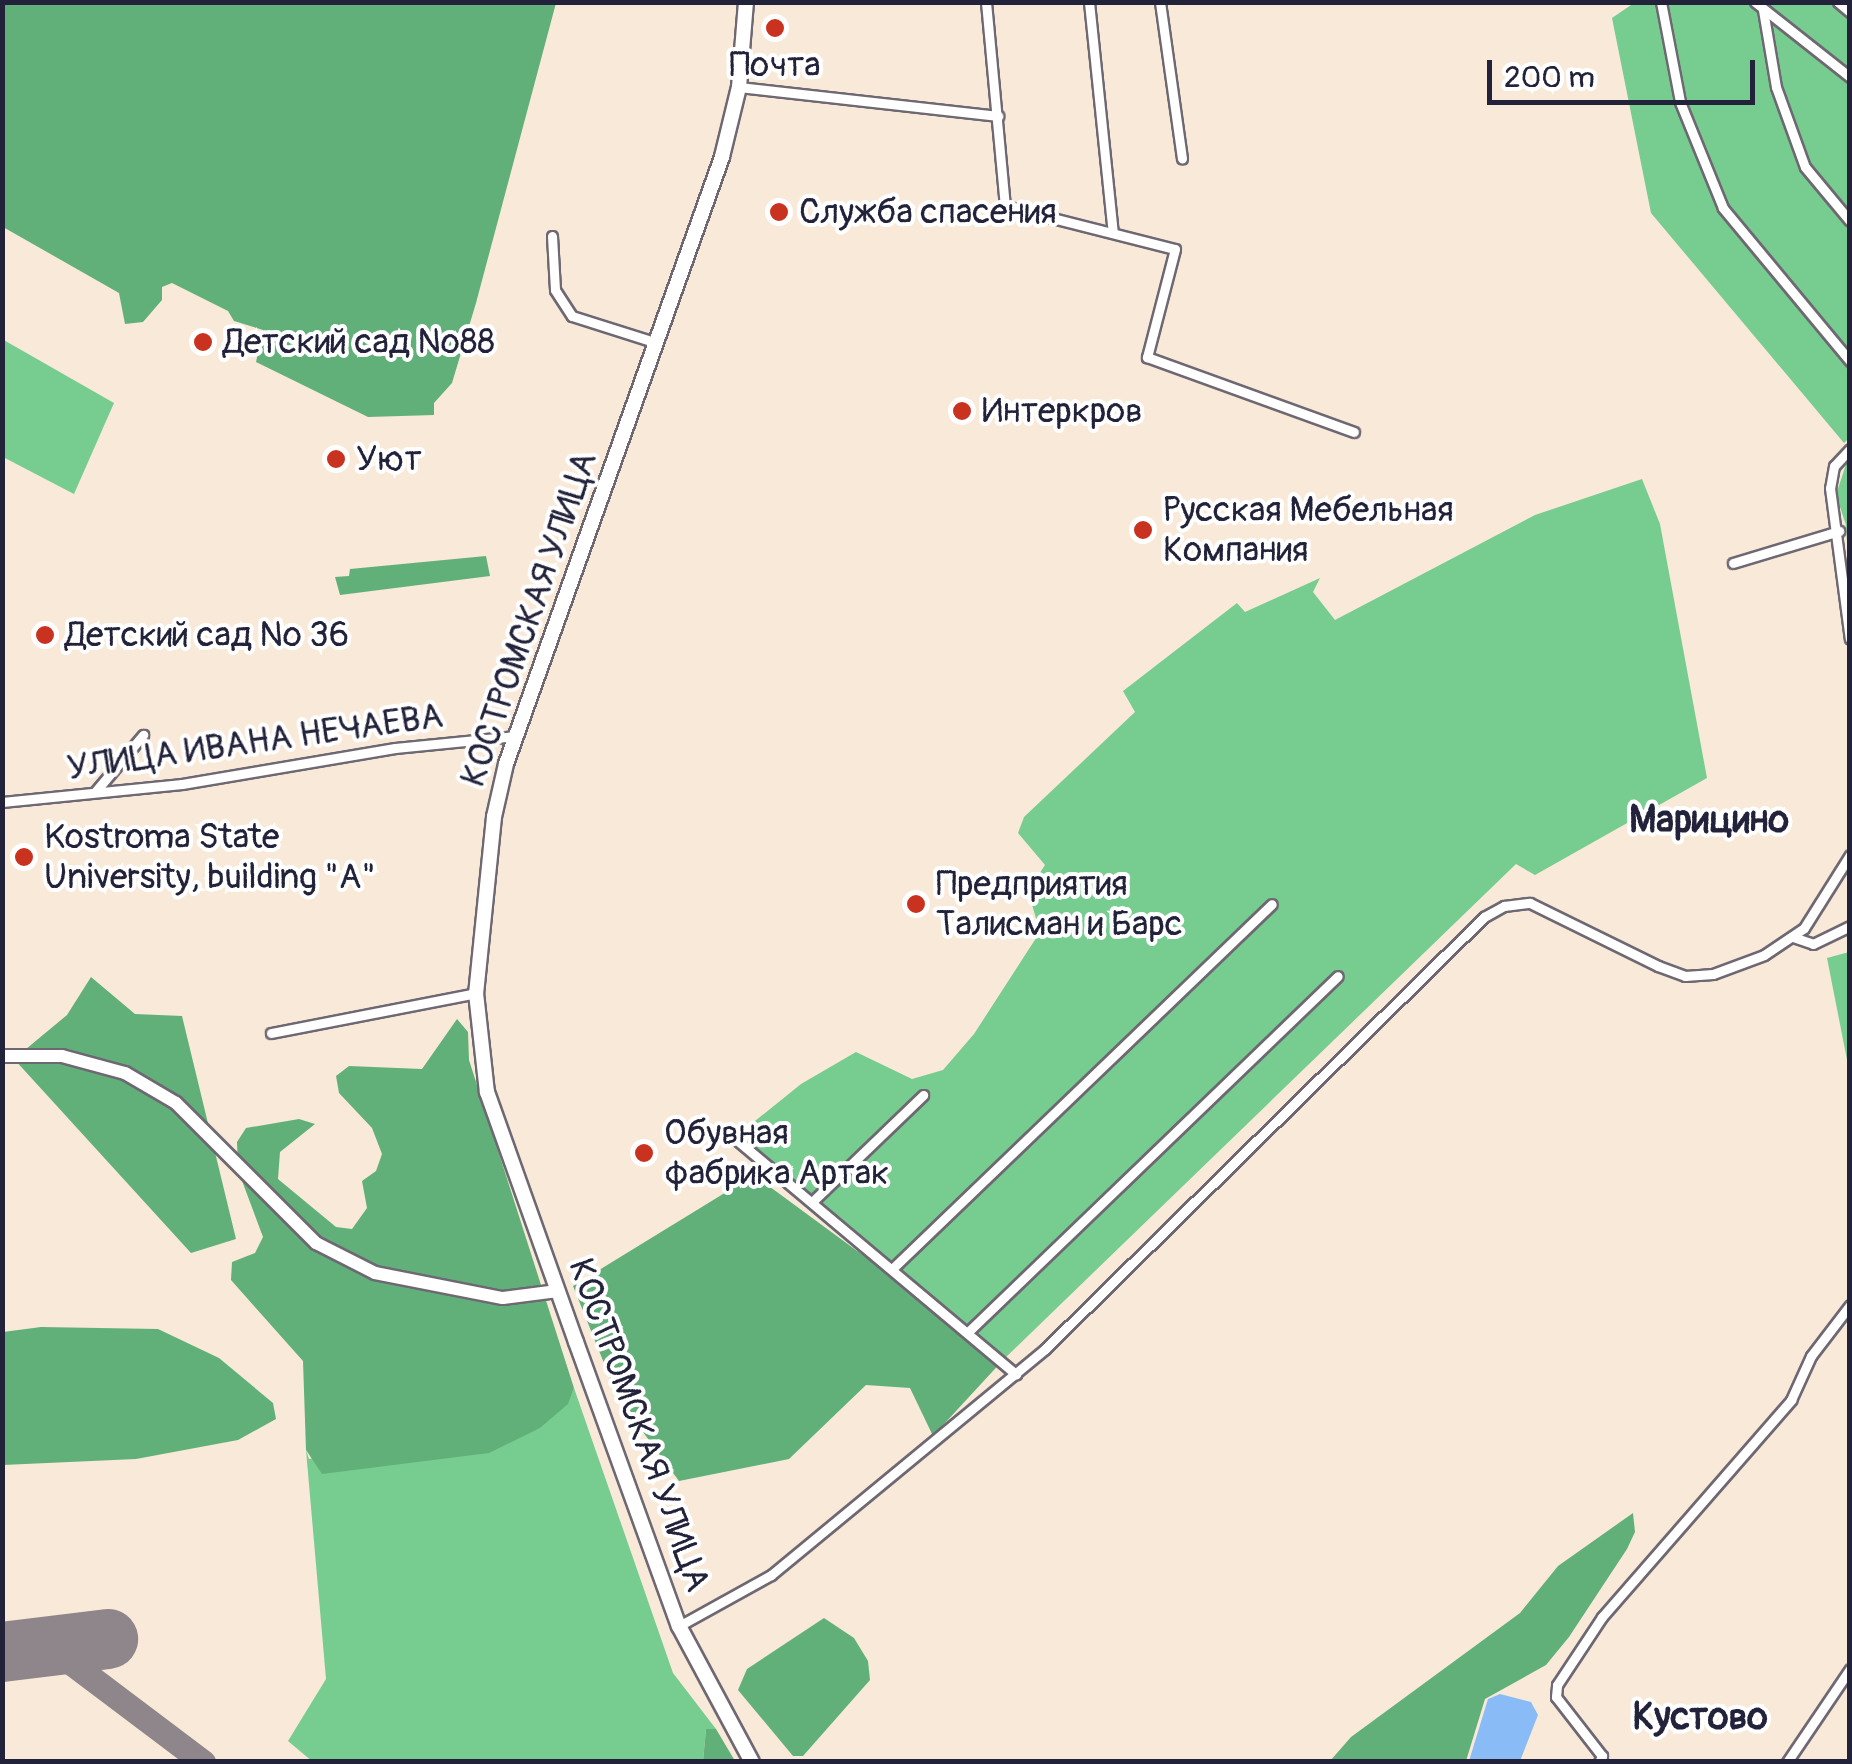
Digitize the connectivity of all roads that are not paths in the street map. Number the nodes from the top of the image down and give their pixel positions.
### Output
1 (746, 2) edge
2 (986, 2) edge
3 (1089, 2) edge
4 (1160, 2) edge
5 (1661, 2) edge
6 (1838, 2) edge
7 (1759, 6) edge
8 (1850, 12) edge
9 (1850, 77) edge
10 (739, 87) junction
11 (998, 116) junction
12 (1182, 158) dead end
13 (1850, 221) edge
14 (1113, 233) junction
15 (552, 236) dead end
16 (657, 343) junction
17 (1850, 361) edge
18 (1354, 432) dead end
19 (1850, 450) edge
20 (1839, 531) junction
21 (1733, 563) dead end
22 (1850, 639) edge
23 (143, 735) dead end
24 (515, 736) junction
25 (95, 792) junction
26 (2, 802) edge
27 (1850, 855) edge
28 (1272, 904) dead end
29 (1850, 926) edge
30 (1794, 937) junction
31 (1338, 976) dead end
32 (476, 992) junction
33 (271, 1033) dead end
34 (2, 1056) edge
35 (923, 1095) dead end
36 (732, 1136) dead end
37 (812, 1201) junction
38 (893, 1268) junction
39 (558, 1292) junction
40 (1850, 1305) edge
41 (968, 1332) junction
42 (1016, 1374) junction
43 (679, 1626) junction
44 (1850, 1669) edge
45 (752, 1762) edge
46 (1598, 1762) edge
47 (1787, 1762) edge

1 - 10 main road, КОСТРОМСКАЯ УЛИЦА
2 - 11 street
3 - 14 street
4 - 12 street
5 - 17 street
6 - 8 street
7 - 9 street
7 - 13 street
10 - 11 street
10 - 16 main road, КОСТРОМСКАЯ УЛИЦА
11 - 14 street
14 - 18 street
15 - 16 street
16 - 24 main road, КОСТРОМСКАЯ УЛИЦА
19 - 20 street
20 - 21 street
20 - 22 street
23 - 25 street
24 - 25 street, УЛИЦА ИВАНА НЕЧАЕВА
24 - 32 main road, КОСТРОМСКАЯ УЛИЦА
25 - 26 street, УЛИЦА ИВАНА НЕЧАЕВА
27 - 30 street
28 - 38 street
29 - 30 street
30 - 42 street
31 - 41 street
32 - 33 street
32 - 39 main road, КОСТРОМСКАЯ УЛИЦА
34 - 39 main road
35 - 37 street
36 - 37 street
37 - 38 street
38 - 41 street
39 - 43 main road, КОСТРОМСКАЯ УЛИЦА
40 - 46 street
41 - 42 street
42 - 43 street
43 - 45 main road, КОСТРОМСКАЯ УЛИЦА
44 - 47 street

